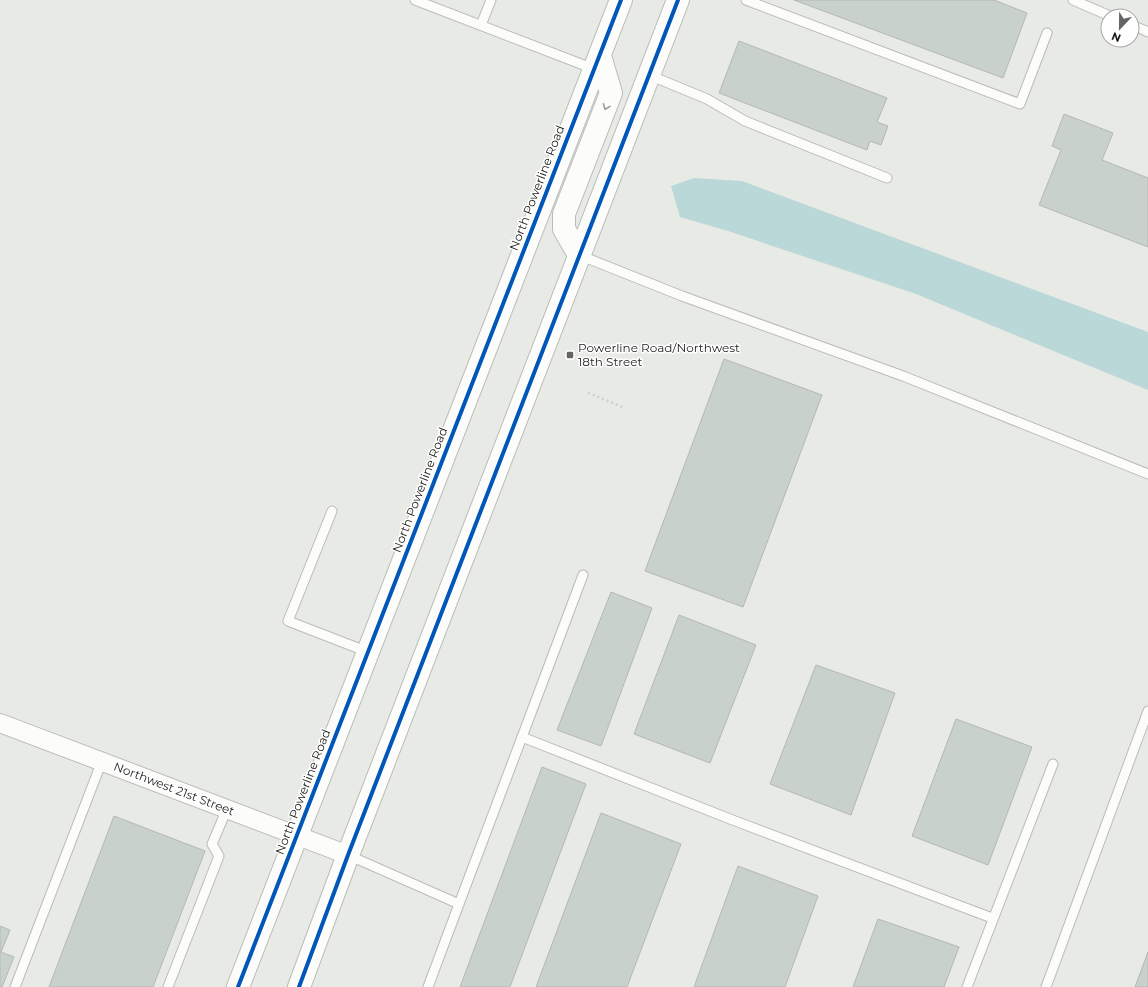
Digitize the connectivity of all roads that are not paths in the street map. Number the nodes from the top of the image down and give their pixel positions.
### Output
1 (415, 0) edge
2 (491, 0) edge
3 (621, 0) edge
4 (678, 0) edge
5 (746, 0) edge
6 (1073, 0) edge
7 (1100, 12) edge
8 (481, 25) junction
9 (1047, 33) dead end
10 (597, 63) junction
11 (649, 75) junction
12 (887, 178) dead end
13 (579, 256) junction
14 (1148, 474) edge
15 (332, 511) dead end
16 (583, 575) dead end
17 (368, 652) junction
18 (1148, 711) edge
19 (0, 722) edge
20 (522, 737) junction
21 (102, 761) junction
22 (1053, 764) dead end
23 (227, 809) junction
24 (297, 836) junction
25 (348, 855) junction
26 (459, 904) junction
27 (992, 918) junction
28 (15, 987) edge
29 (168, 987) edge
30 (238, 987) edge
31 (299, 987) edge
32 (428, 987) edge
33 (967, 987) edge
34 (1046, 987) edge

1 - 8 lane
2 - 8 lane
3 - 10 main road, North Powerline Road
4 - 11 main road
5 - 9 lane
6 - 7 lane
8 - 10 lane
10 -> 13 main road
10 - 17 main road, North Powerline Road
11 - 12 lane
11 - 13 main road
13 - 14 lane
13 - 25 main road
15 - 17 lane
16 - 20 lane
17 - 24 main road, North Powerline Road
18 - 34 lane
19 - 21 street, Northwest 21st Street
20 - 26 lane
20 - 27 lane
21 - 23 street, Northwest 21st Street
21 - 28 lane
22 - 27 lane
23 - 24 street, Northwest 21st Street
23 - 29 lane
24 - 25 street, Northwest 21st Street
24 - 30 main road, North Powerline Road
25 - 26 lane
25 - 31 main road
26 - 32 lane
27 - 33 lane

